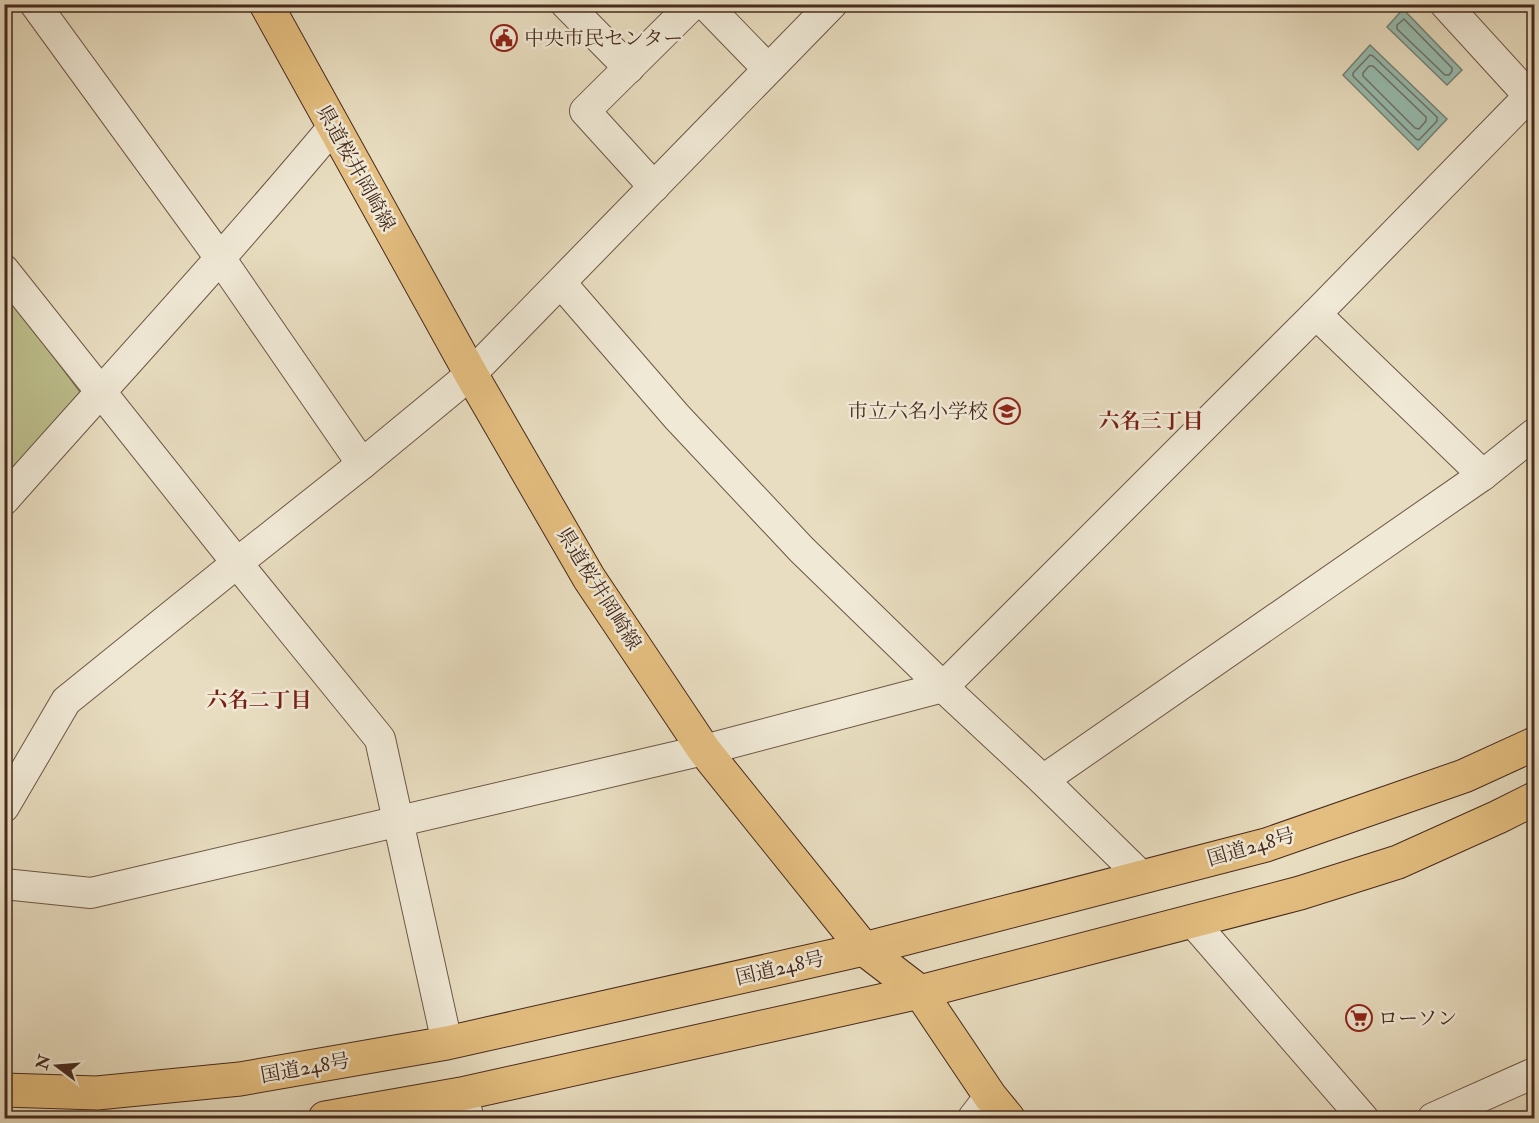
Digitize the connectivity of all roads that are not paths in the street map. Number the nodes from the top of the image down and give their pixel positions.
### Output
1 (35, 4) edge
2 (266, 4) edge
3 (566, 4) edge
4 (693, 4) edge
5 (705, 4) edge
6 (832, 4) edge
7 (1445, 4) edge
8 (629, 68) junction
9 (768, 69) junction
10 (1532, 93) edge
11 (333, 127) junction
12 (654, 188) junction
13 (220, 258) junction
14 (4, 270) edge
15 (561, 283) junction
16 (1317, 314) junction
17 (471, 374) junction
18 (101, 391) junction
19 (1534, 434) edge
20 (362, 464) junction
21 (1483, 475) junction
22 (4, 500) edge
23 (237, 563) junction
24 (943, 687) junction
25 (1534, 744) edge
26 (704, 750) junction
27 (1043, 780) junction
28 (1534, 800) edge
29 (4, 807) edge
30 (398, 821) junction
31 (1141, 876) junction
32 (4, 884) edge
33 (1192, 921) junction
34 (864, 949) junction
35 (920, 992) junction
36 (447, 1043) junction
37 (1534, 1074) edge
38 (4, 1090) edge
39 (465, 1106) edge
40 (990, 1111) edge
41 (325, 1119) edge
42 (1363, 1119) edge
43 (1433, 1119) edge

1 - 13 street
2 - 11 main road, 県道桜井岡崎線
3 - 8 street
4 - 8 street
5 - 9 street
6 - 9 street
7 - 10 street
8 - 12 street
9 - 12 street
10 - 16 street
11 - 13 street
11 - 17 main road, 県道桜井岡崎線
12 - 15 street
13 - 18 street
13 - 20 street
14 - 18 street
15 - 17 street
15 - 24 street
16 - 21 street
16 - 24 street
17 - 20 street
17 - 26 main road, 県道桜井岡崎線
18 - 22 street
18 - 23 street
19 - 21 street
20 - 23 street
21 - 27 street
23 - 29 street
23 - 30 street
24 - 26 street
24 - 27 street
25 - 31 main road, 国道248号
26 - 30 street
26 - 34 main road, 県道桜井岡崎線
27 - 31 street
28 - 33 main road
30 - 32 street
30 - 36 street
31 - 34 main road, 国道248号
33 - 35 main road
33 - 42 street
34 - 35 main road, 県道桜井岡崎線
34 - 36 main road, 国道248号
35 - 39 main road
35 - 40 main road, 県道桜井岡崎線
36 - 38 main road, 国道248号
37 - 43 street
39 - 41 main road

